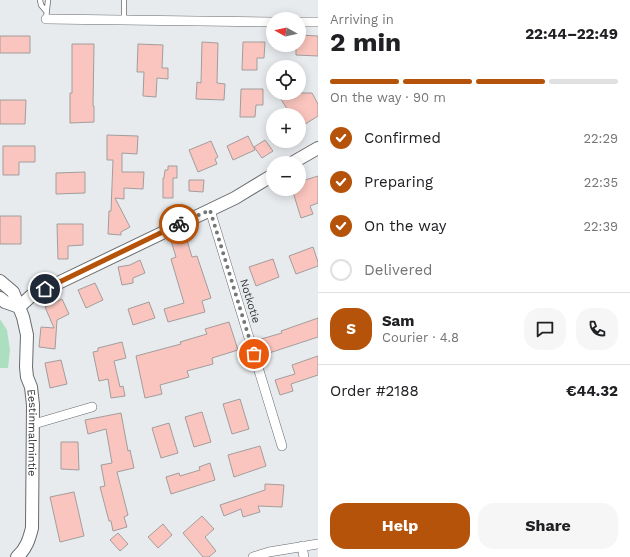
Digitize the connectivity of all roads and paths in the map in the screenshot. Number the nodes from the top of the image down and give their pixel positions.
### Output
1 (40, 0) edge
2 (48, 0) edge
3 (124, 0) edge
4 (46, 15) junction
5 (124, 21) junction
6 (266, 22) edge
7 (306, 22) edge
8 (318, 22) edge
9 (318, 148) edge
10 (304, 156) edge
11 (266, 178) edge
12 (210, 210) junction
13 (0, 281) edge
14 (0, 298) edge
15 (18, 307) junction
16 (92, 407) dead end
17 (34, 424) junction
18 (282, 446) dead end
19 (318, 544) edge
20 (302, 546) junction
21 (17, 557) edge
22 (253, 557) edge
23 (304, 557) edge

1 - 4 lane
2 - 4 lane
3 - 5 lane
4 - 5 street
5 - 6 street
7 - 8 street
9 - 10 street
11 - 12 street
12 - 15 street
12 - 18 street, Notkotie
13 - 15 street, Eestinmalmintie
14 - 15 street
15 - 17 street, Eestinmalmintie
16 - 17 street
17 - 21 street, Eestinmalmintie
19 - 20 street
20 - 22 street
20 - 23 street

